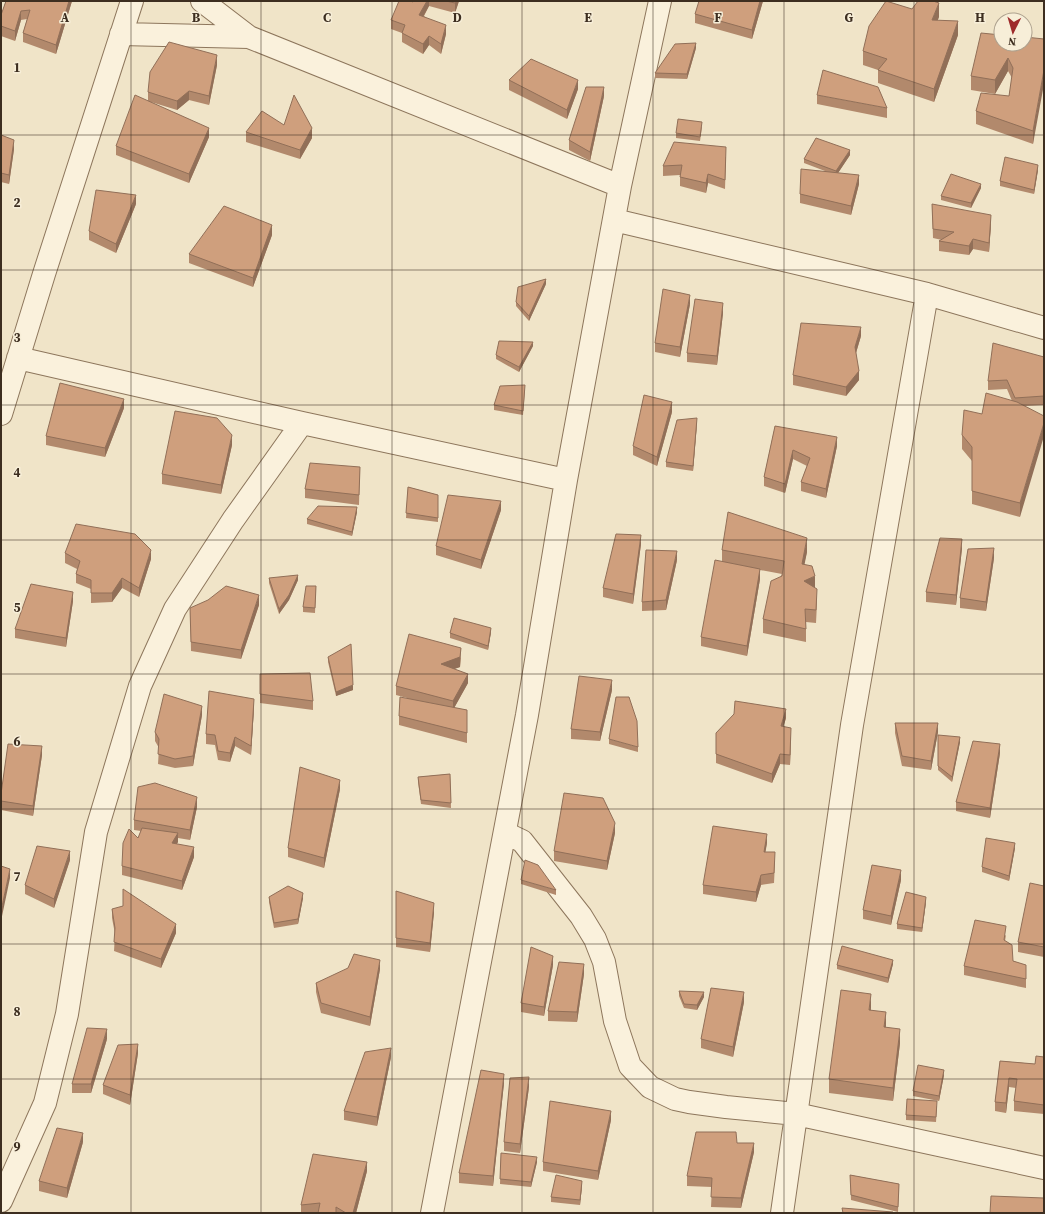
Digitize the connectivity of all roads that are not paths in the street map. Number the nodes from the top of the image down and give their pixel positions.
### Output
1 (132, 1) edge
2 (202, 1) edge
3 (660, 1) edge
4 (121, 34) junction
5 (249, 37) junction
6 (620, 186) junction
7 (614, 220) junction
8 (927, 294) junction
9 (1044, 328) edge
10 (18, 358) junction
11 (1, 414) edge
12 (302, 423) junction
13 (566, 480) junction
14 (505, 833) junction
15 (796, 1114) junction
16 (1044, 1168) edge
17 (1, 1201) edge
18 (432, 1213) edge
19 (782, 1213) edge

1 - 4 street
2 - 5 street
3 - 6 street
4 - 5 street
4 - 10 street
5 - 6 street
6 - 7 street
7 - 8 street
7 - 13 street
8 - 9 street
8 - 15 street
10 - 11 street
10 - 12 street
12 - 13 street
12 - 17 street
13 - 14 street
14 - 15 street
14 - 18 street
15 - 16 street
15 - 19 street

